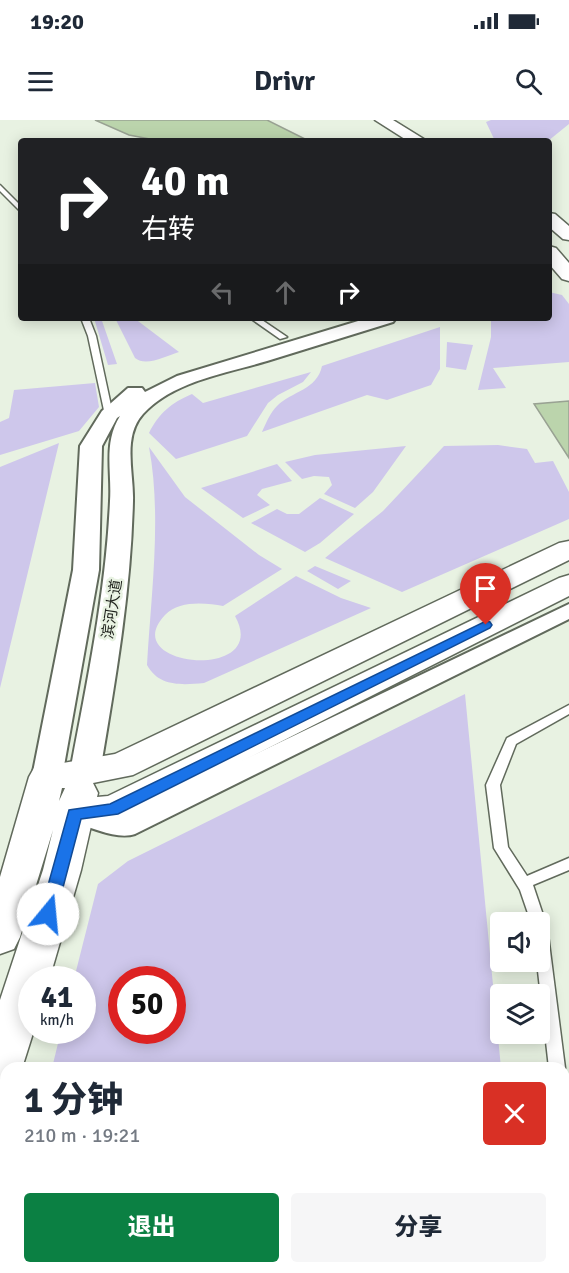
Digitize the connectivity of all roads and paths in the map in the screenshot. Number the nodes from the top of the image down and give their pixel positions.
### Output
1 (381, 120) edge
2 (409, 120) edge
3 (424, 136) edge
4 (0, 187) edge
5 (18, 207) edge
6 (552, 209) edge
7 (552, 221) edge
8 (569, 223) edge
9 (569, 235) edge
10 (552, 245) edge
11 (556, 260) edge
12 (86, 321) edge
13 (259, 321) edge
14 (335, 321) edge
15 (377, 321) edge
16 (283, 337) junction
17 (108, 415) junction
18 (569, 549) edge
19 (569, 584) edge
20 (569, 610) edge
21 (569, 709) edge
22 (85, 772) junction
23 (47, 777) junction
24 (56, 816) junction
25 (569, 864) edge
26 (524, 883) junction
27 (534, 912) edge
28 (0, 937) edge
29 (545, 972) edge
30 (2, 1062) edge
31 (556, 1062) edge

1 - 3 main road
2 - 3 main road
4 - 5 lane
6 - 8 main road
7 - 9 main road
10 - 11 main road
12 - 17 lane
13 - 16 lane
14 - 16 street, 滨河大道
15 - 22 street, 滨河大道
16 - 17 street, 滨河大道
17 - 23 street, 滨河大道
18 - 22 main road
19 - 24 main road
20 - 24 street
21 - 26 lane
22 - 23 main road
22 - 24 main road, 滨河大道
23 - 24 main road, 滨河大道
24 - 28 main road, 滨河大道
24 - 30 main road, 滨河大道
25 - 26 lane
26 - 27 lane
29 - 31 lane

